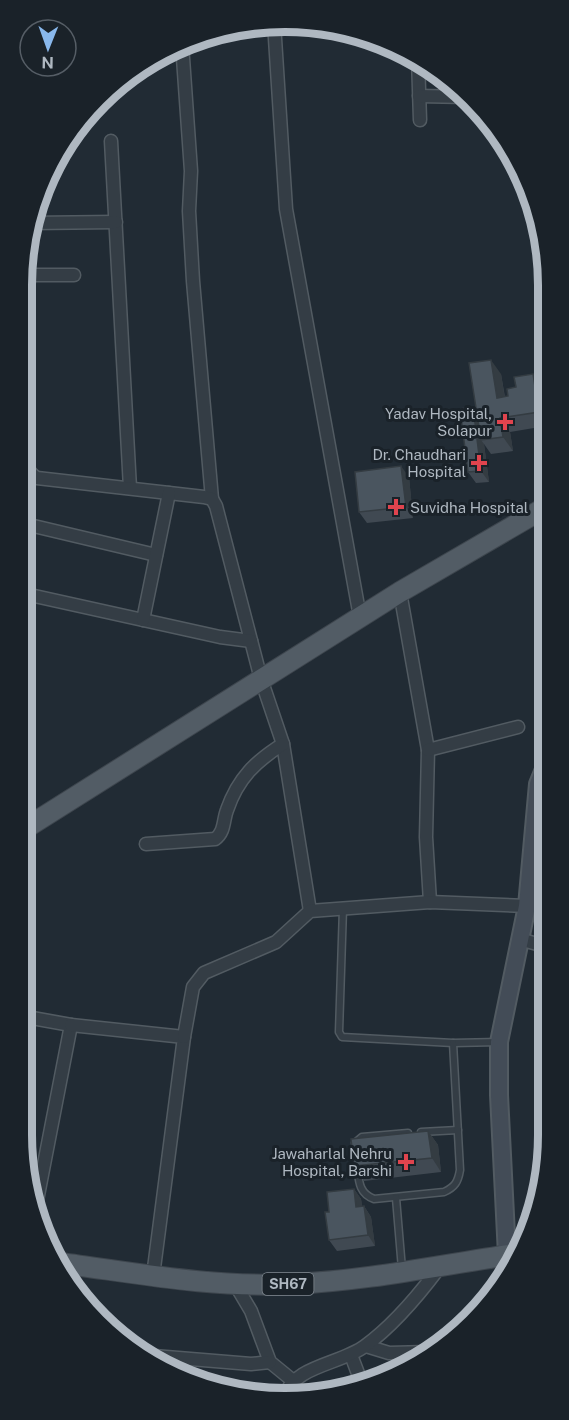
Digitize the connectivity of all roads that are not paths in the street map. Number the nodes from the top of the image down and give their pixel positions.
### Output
1 (275, 32) edge
2 (183, 53) edge
3 (418, 70) edge
4 (419, 96) junction
5 (454, 97) edge
6 (420, 120) dead end
7 (111, 141) dead end
8 (116, 222) junction
9 (39, 223) edge
10 (32, 275) edge
11 (74, 275) dead end
12 (32, 475) edge
13 (130, 488) junction
14 (169, 493) junction
15 (212, 499) junction
16 (538, 512) edge
17 (32, 526) edge
18 (156, 555) junction
19 (400, 592) junction
20 (32, 595) edge
21 (360, 617) junction
22 (142, 620) junction
23 (251, 641) junction
24 (261, 679) junction
25 (518, 727) dead end
26 (283, 744) junction
27 (428, 750) junction
28 (538, 784) edge
29 (32, 824) edge
30 (146, 844) dead end
31 (430, 902) junction
32 (527, 906) junction
33 (343, 908) junction
34 (310, 911) junction
35 (519, 939) junction
36 (538, 944) edge
37 (32, 1018) edge
38 (71, 1025) junction
39 (184, 1037) junction
40 (499, 1042) junction
41 (453, 1043) junction
42 (458, 1130) junction
43 (354, 1148) edge
44 (356, 1159) edge
45 (38, 1194) edge
46 (396, 1198) junction
47 (511, 1246) edge
48 (507, 1256) edge
49 (66, 1264) edge
50 (439, 1268) junction
51 (402, 1273) junction
52 (153, 1276) junction
53 (235, 1284) junction
54 (366, 1346) junction
55 (415, 1352) edge
56 (351, 1355) junction
57 (161, 1357) edge
58 (270, 1362) junction
59 (359, 1377) edge
60 (292, 1380) junction
61 (288, 1388) edge

1 - 21 street
2 - 15 street
3 - 4 street
4 - 5 street
4 - 6 street
7 - 8 street
8 - 9 street
8 - 13 street
10 - 11 street
12 - 13 street
13 - 14 street
14 - 15 street
14 - 18 street
15 - 23 street
16 - 19 main road
17 - 18 street
18 - 22 street
19 - 21 main road
19 - 27 street
20 - 22 street
21 - 24 main road
22 - 23 street
23 - 24 street
24 - 26 street
24 - 29 main road
25 - 27 street
26 - 30 street
26 - 34 street
27 - 31 street
28 - 32 main road
31 - 32 street
31 - 33 street
32 - 35 main road
33 - 34 street
33 - 41 lane
34 - 39 street
35 - 36 street
35 - 40 main road
37 - 38 street
38 - 39 street
38 - 45 street
39 - 52 street
40 - 41 lane
40 - 47 main road
41 - 42 lane
42 - 43 lane
42 - 46 lane
44 - 46 lane
46 - 51 lane
48 - 50 main road, SH67
49 - 52 main road, SH67
50 - 51 main road, SH67
50 - 54 street
51 - 53 main road, SH67
52 - 53 main road, SH67
53 - 58 street
54 - 55 street
54 - 56 street
56 - 59 street
56 - 60 street
57 - 58 street
58 - 60 street
60 - 61 street

